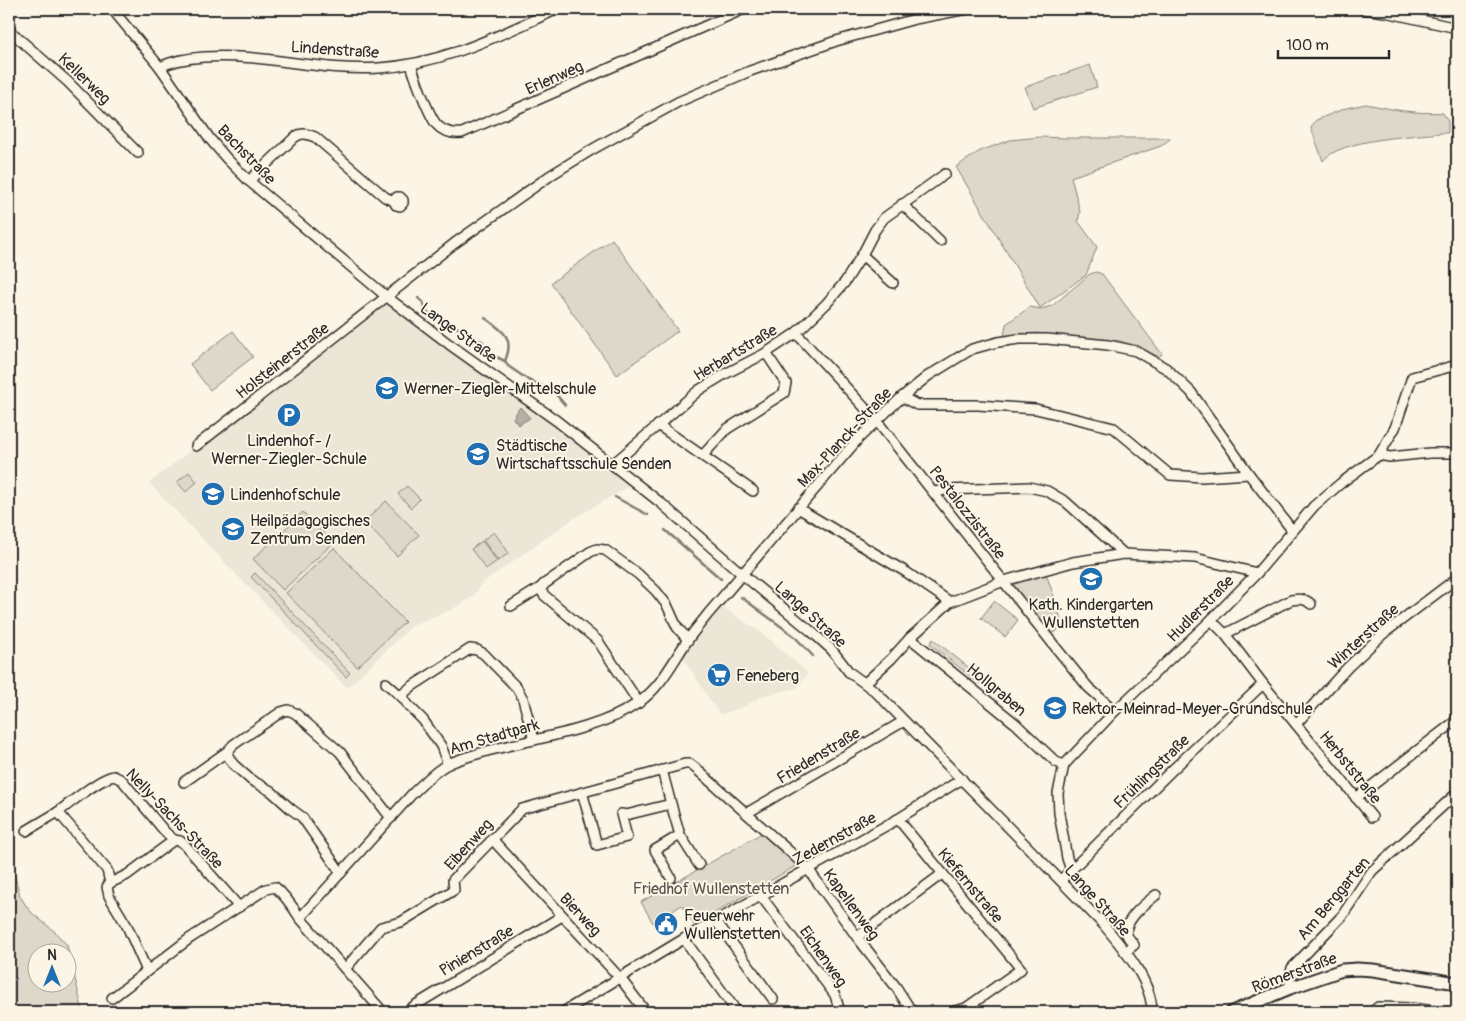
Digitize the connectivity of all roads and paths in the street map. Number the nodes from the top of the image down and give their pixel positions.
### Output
1 (112, 9) edge
2 (558, 9) edge
3 (744, 9) edge
4 (968, 9) edge
5 (1363, 9) edge
6 (1457, 28) edge
7 (9, 30) edge
8 (411, 64) junction
9 (160, 67) junction
10 (138, 152) dead end
11 (945, 174) dead end
12 (249, 181) junction
13 (394, 201) dead end
14 (902, 204) junction
15 (940, 241) dead end
16 (862, 255) junction
17 (893, 283) dead end
18 (387, 297) junction
19 (796, 333) junction
20 (766, 353) junction
21 (1457, 365) edge
22 (902, 396) junction
23 (876, 420) junction
24 (658, 425) junction
25 (196, 446) dead end
26 (1457, 453) edge
27 (1379, 455) junction
28 (703, 456) junction
29 (613, 464) junction
30 (1249, 474) junction
31 (753, 491) dead end
32 (934, 492) junction
33 (798, 508) junction
34 (1292, 530) junction
35 (1124, 554) junction
36 (1256, 572) junction
37 (742, 574) junction
38 (1004, 581) junction
39 (1455, 584) edge
40 (543, 586) junction
41 (950, 602) junction
42 (1311, 604) dead end
43 (511, 606) dead end
44 (1211, 620) junction
45 (1225, 634) junction
46 (910, 638) junction
47 (688, 640) junction
48 (386, 683) dead end
49 (865, 683) junction
50 (1262, 684) junction
51 (404, 699) junction
52 (639, 703) junction
53 (1115, 711) junction
54 (1457, 720) edge
55 (904, 721) junction
56 (1296, 724) junction
57 (534, 740) junction
58 (228, 751) junction
59 (448, 764) junction
60 (690, 764) joint
61 (1064, 765) junction
62 (662, 770) junction
63 (962, 779) junction
64 (184, 782) dead end
65 (582, 792) junction
66 (1457, 793) edge
67 (1356, 798) junction
68 (671, 804) junction
69 (58, 812) junction
70 (747, 814) junction
71 (1372, 817) dead end
72 (391, 818) junction
73 (898, 819) junction
74 (26, 831) dead end
75 (680, 835) junction
76 (492, 839) junction
77 (174, 840) junction
78 (699, 865) dead end
79 (808, 869) junction
80 (1071, 870) junction
81 (341, 873) junction
82 (942, 874) junction
83 (671, 878) dead end
84 (1061, 880) junction
85 (110, 883) junction
86 (1156, 895) dead end
87 (761, 896) junction
88 (239, 908) junction
89 (562, 916) junction
90 (300, 918) junction
91 (716, 921) junction
92 (857, 937) junction
93 (684, 939) junction
94 (1124, 952) junction
95 (345, 970) junction
96 (147, 971) junction
97 (620, 978) junction
98 (1457, 983) edge
99 (1290, 988) junction
100 (112, 998) dead end
101 (774, 999) dead end
102 (966, 1010) edge
103 (1247, 1010) edge
104 (383, 1012) edge
105 (406, 1012) edge
106 (563, 1012) edge
107 (646, 1012) edge
108 (737, 1012) edge
109 (840, 1012) edge
110 (912, 1012) edge
111 (951, 1012) edge
112 (1152, 1012) edge
113 (1232, 1012) edge
114 (1372, 1012) edge
115 (1442, 1012) edge

1 - 9 street, Bachstraße
2 - 8 street, Lindenstraße
3 - 8 street, Erlenweg
4 - 18 street, Holsteinerstraße
5 - 6 street
7 - 10 street, Kellerweg
8 - 9 street, Lindenstraße
9 - 12 street, Bachstraße
11 - 14 street, Herbartstraße
12 - 13 street
12 - 18 street, Bachstraße
14 - 15 street
14 - 16 street, Herbartstraße
16 - 17 street
16 - 19 street, Herbartstraße
18 - 25 street, Holsteinerstraße
18 - 29 street, Lange Straße
19 - 20 street, Herbartstraße
19 - 23 street, Pestalozzistraße
20 - 24 street, Herbartstraße
20 - 28 street
21 - 27 street
22 - 23 street, Max-Planck-Straße
22 - 30 street
22 - 30 street, Max-Planck-Straße
23 - 32 street, Pestalozzistraße
23 - 33 street, Max-Planck-Straße
24 - 28 street
24 - 29 street, Herbartstraße
26 - 27 street
27 - 34 street, Hudlerstraße
28 - 31 street
29 - 37 street, Lange Straße
30 - 34 street, Max-Planck-Straße
32 - 35 street
32 - 38 street, Pestalozzistraße
33 - 37 street, Max-Planck-Straße
33 - 41 street
34 - 36 street, Hudlerstraße
35 - 36 street
35 - 38 street
36 - 44 street, Hudlerstraße
37 - 47 street, Am Stadtpark
37 - 49 street, Lange Straße
38 - 41 street
38 - 53 street, Pestalozzistraße
39 - 56 street, Winterstraße
40 - 43 street
40 - 47 street
40 - 52 street
41 - 46 street
42 - 45 street
44 - 45 street, Herbststraße
44 - 53 street, Hudlerstraße
45 - 50 street, Herbststraße
46 - 49 street
46 - 61 street, Hollgraben
47 - 52 street, Am Stadtpark
48 - 51 street
49 - 55 street, Lange Straße
50 - 56 street, Herbststraße
50 - 80 street, Frühlingstraße
51 - 57 street
51 - 59 street
52 - 57 street, Am Stadtpark
53 - 61 street, Hudlerstraße
54 - 67 street
55 - 63 street, Lange Straße
55 - 70 street, Friedenstraße
56 - 67 street, Herbststraße
57 - 59 street, Am Stadtpark
58 - 64 street
58 - 72 street
58 - 81 street
59 - 72 street, Am Stadtpark
60 - 62 street, Eibenweg
60 - 70 street, Kapellenweg
61 - 80 street
62 - 65 street, Eibenweg
62 - 68 street
63 - 73 street, Zedernstraße
63 - 84 street, Lange Straße
65 - 68 street
65 - 76 street, Eibenweg
66 - 99 street, Am Berggarten
67 - 71 street, Herbststraße
68 - 75 street
69 - 74 street, Nelly-Sachs-Straße
69 - 77 street, Nelly-Sachs-Straße
69 - 85 street
70 - 79 street, Kapellenweg
72 - 81 street, Am Stadtpark
73 - 79 street, Zedernstraße
73 - 82 street, Kiefernstraße
75 - 78 street
75 - 83 street
76 - 89 street, Bierweg
76 - 95 street, Eibenweg
77 - 85 street
77 - 88 street, Nelly-Sachs-Straße
79 - 87 street, Zedernstraße
79 - 92 street, Kapellenweg
80 - 84 street, Frühlingstraße
81 - 90 street, Am Stadtpark
82 - 92 street
82 - 102 street, Kiefernstraße
84 - 94 street, Lange Straße
85 - 96 street
86 - 94 street
87 - 91 street, Zedernstraße
87 - 109 street, Eichenweg
88 - 90 street
88 - 96 street
89 - 97 street, Bierweg
89 - 105 street, Pinienstraße
90 - 95 street
91 - 93 street, Zedernstraße
91 - 101 street
92 - 110 street, Kapellenweg
93 - 97 street, Zedernstraße
93 - 108 street
94 - 112 street, Lange Straße
95 - 104 street
96 - 100 street
97 - 106 street, Zedernstraße
97 - 107 street, Bierweg
98 - 99 main road, Römerstraße
99 - 103 main road, Römerstraße
102 - 111 street
103 - 113 main road, Römerstraße
114 - 115 street

